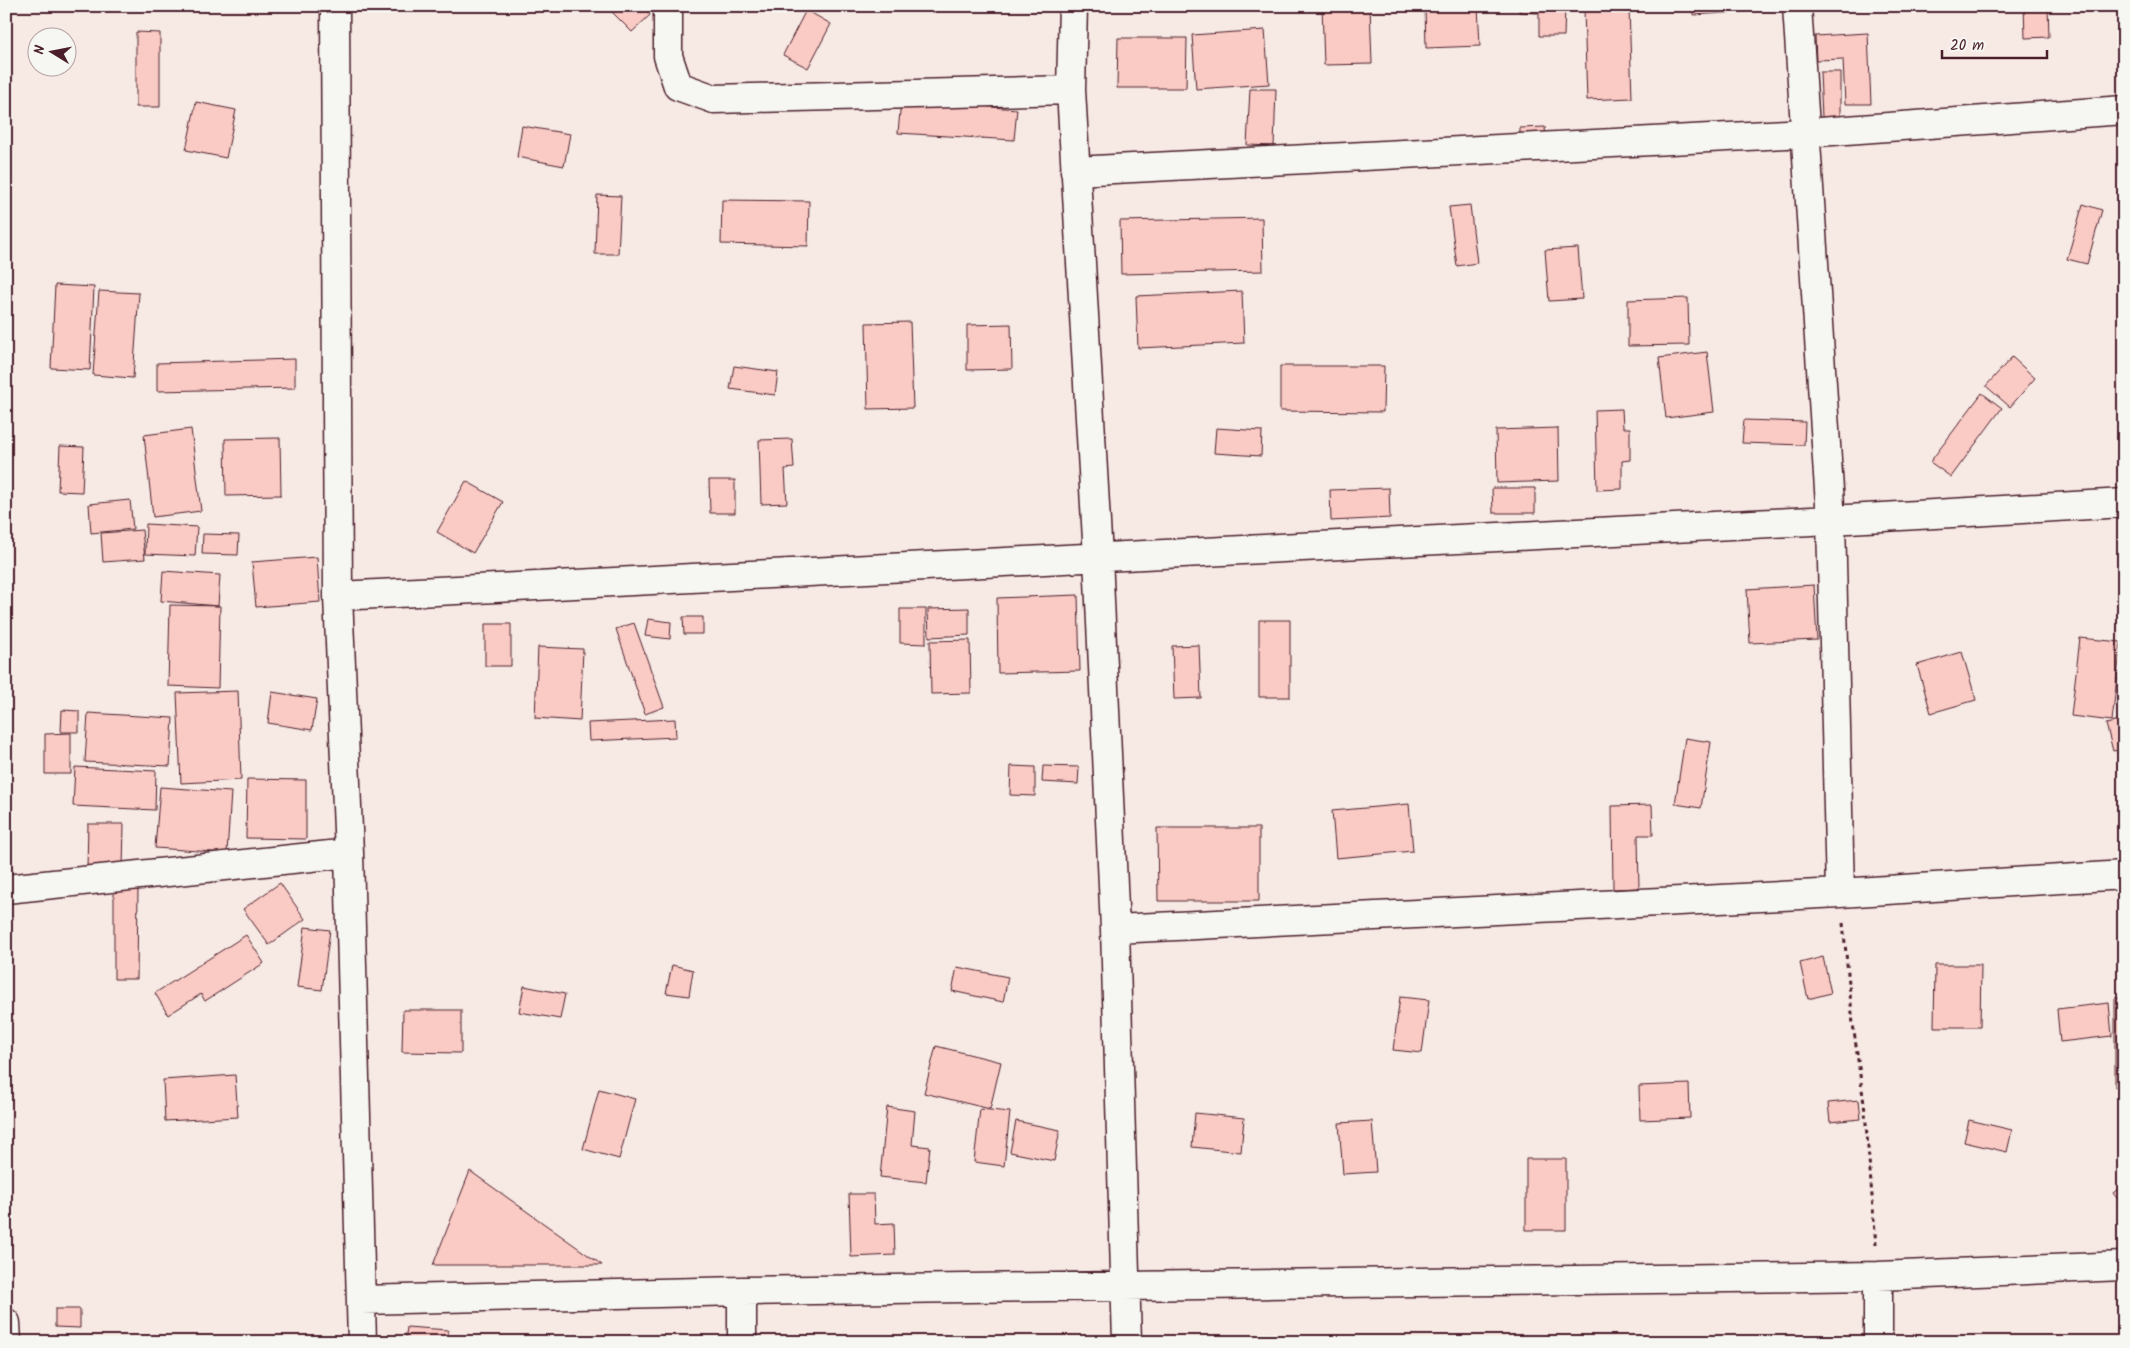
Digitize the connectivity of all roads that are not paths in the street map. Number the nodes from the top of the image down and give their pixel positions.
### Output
1 (335, 6) edge
2 (668, 6) edge
3 (1073, 6) edge
4 (1797, 6) edge
5 (1071, 90) junction
6 (2124, 110) edge
7 (1805, 132) junction
8 (1075, 171) junction
9 (2124, 503) edge
10 (1831, 520) junction
11 (1098, 557) junction
12 (338, 596) junction
13 (349, 853) junction
14 (2124, 875) edge
15 (6, 889) edge
16 (1840, 893) junction
17 (1115, 928) junction
18 (2124, 1266) edge
19 (1878, 1276) junction
20 (1124, 1286) junction
21 (742, 1291) junction
22 (361, 1300) junction
23 (6, 1323) edge
24 (6, 1342) edge
25 (362, 1342) edge
26 (742, 1342) edge
27 (1127, 1342) edge
28 (1878, 1342) edge

1 - 12 street
2 - 5 street
3 - 5 street
4 - 7 street
5 - 8 street
6 - 7 street
7 - 8 street
7 - 10 street
8 - 11 street
9 - 10 street
10 - 11 street
10 - 16 street
11 - 12 street
11 - 17 street
12 - 13 street
13 - 15 street
13 - 22 street
14 - 16 street
16 - 17 street
17 - 20 street
18 - 19 street
19 - 20 street
19 - 28 street
20 - 21 street
20 - 27 street
21 - 22 street
21 - 26 street
22 - 25 street
23 - 24 street

